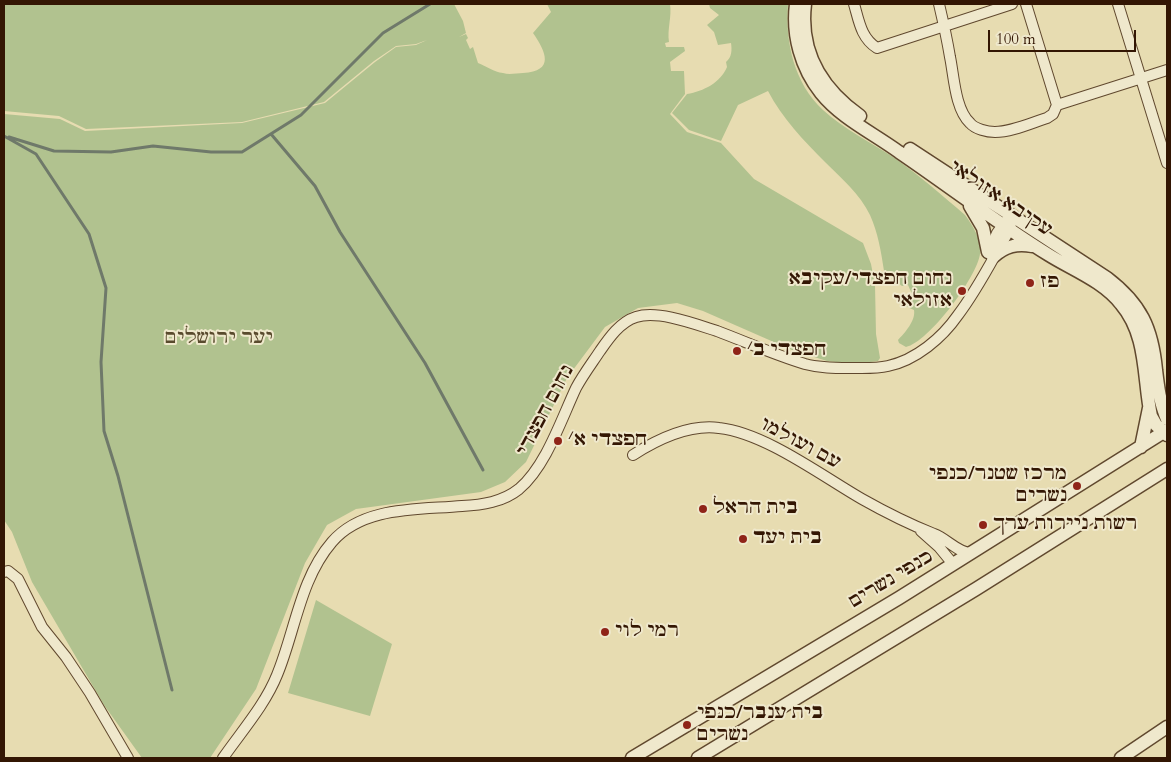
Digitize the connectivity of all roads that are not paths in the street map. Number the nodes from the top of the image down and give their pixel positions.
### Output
1 (796, 4) edge
2 (805, 4) edge
3 (854, 4) edge
4 (939, 4) edge
5 (1012, 4) edge
6 (1026, 4) edge
7 (1118, 4) edge
8 (944, 26) junction
9 (1167, 70) edge
10 (1141, 79) junction
11 (1057, 105) junction
12 (1167, 163) edge
13 (966, 200) junction
14 (1008, 224) junction
15 (1037, 247) junction
16 (991, 254) junction
17 (1159, 406) edge
18 (1167, 419) edge
19 (1166, 432) edge
20 (1141, 447) junction
21 (633, 455) dead end
22 (1167, 469) edge
23 (916, 527) junction
24 (971, 553) junction
25 (953, 564) junction
26 (4, 572) edge
27 (1167, 727) edge
28 (128, 758) edge
29 (222, 758) edge
30 (632, 758) edge
31 (698, 758) edge
32 (1121, 758) edge

1 - 13 street, עקיבא אזולאי
2 - 14 street, עקיבא אזולאי
3 - 8 street
4 - 8 street
5 - 8 street
6 - 11 street
7 - 10 street
8 - 11 street
9 - 10 street
10 - 11 street
10 - 12 street
13 - 14 street, עקיבא אזולאי
13 - 16 street
14 - 15 street, עקיבא אזולאי
14 - 16 street, נחום חפצדי
14 - 17 street, עקיבא אזולאי
15 - 16 street
15 - 17 street, עקיבא אזולאי
16 - 29 street, נחום חפצדי
17 - 18 street, עקיבא אזולאי
17 - 19 street, עקיבא אזולאי
17 - 20 street
19 - 20 street, כנפי נשרים
20 - 24 street, כנפי נשרים
21 - 23 street, עם ועולמו
22 - 31 street
23 - 24 street, עם ועולמו
23 - 25 street, עם ועולמו
24 - 25 street, כנפי נשרים
25 - 30 street, כנפי נשרים
26 - 28 street
27 - 32 street

